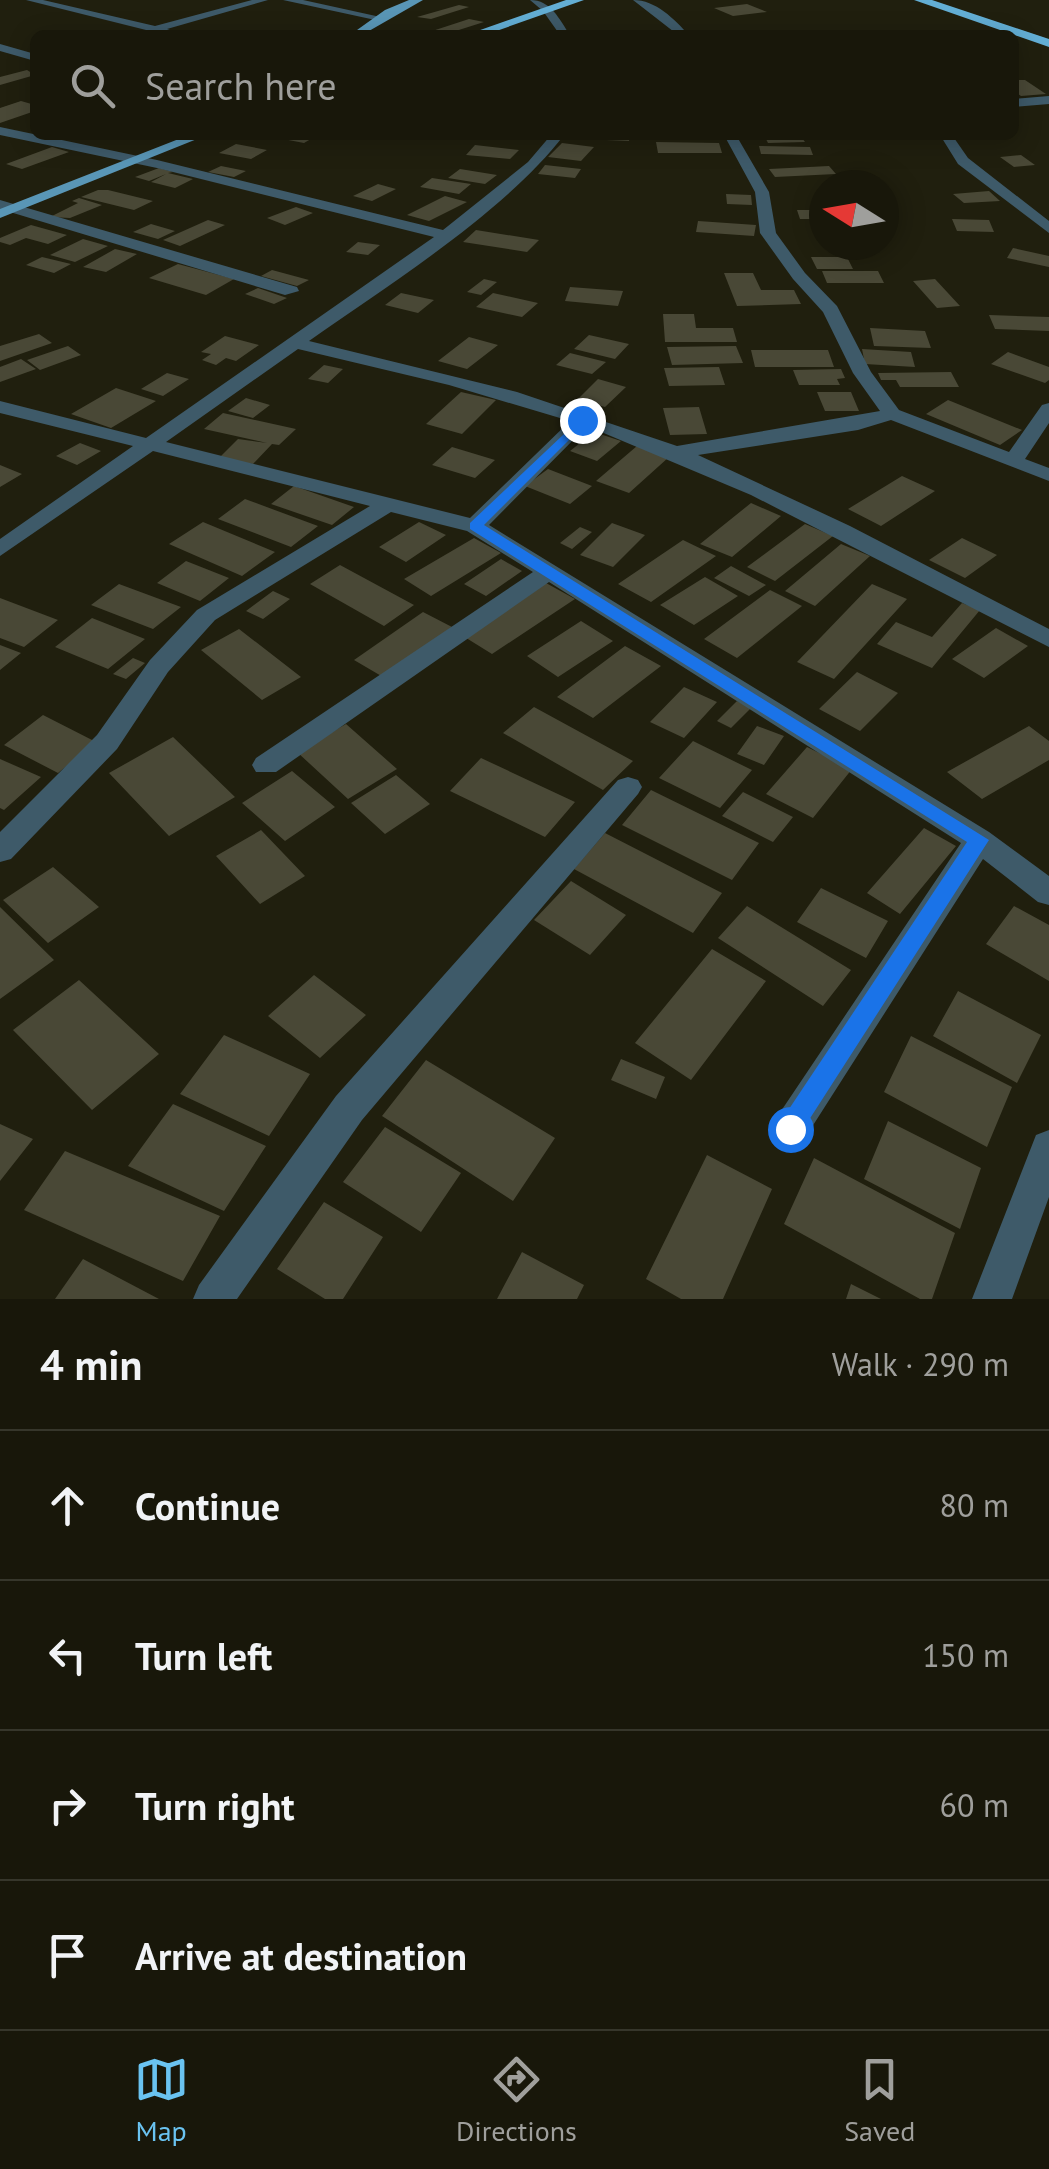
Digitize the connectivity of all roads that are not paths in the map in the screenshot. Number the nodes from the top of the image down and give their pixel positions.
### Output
1 (32, 0) edge
2 (263, 0) edge
3 (288, 0) edge
4 (418, 0) edge
5 (578, 0) edge
6 (638, 0) edge
7 (920, 0) edge
8 (947, 0) edge
9 (54, 2) edge
10 (545, 4) edge
11 (380, 18) junction
12 (156, 30) joint
13 (362, 30) edge
14 (484, 30) edge
15 (563, 30) edge
16 (679, 30) edge
17 (1010, 30) edge
18 (1019, 33) edge
19 (1049, 34) edge
20 (1049, 43) edge
21 (0, 47) edge
22 (30, 56) edge
23 (1049, 100) edge
24 (1019, 102) edge
25 (1019, 103) edge
26 (1049, 118) edge
27 (0, 131) edge
28 (30, 137) edge
29 (44, 140) edge
30 (188, 140) edge
31 (554, 140) edge
32 (733, 140) edge
33 (949, 140) edge
34 (141, 160) junction
35 (4, 209) edge
36 (1049, 228) edge
37 (446, 236) junction
38 (292, 291) dead end
39 (296, 343) junction
40 (0, 407) edge
41 (1049, 409) edge
42 (892, 414) junction
43 (582, 420) junction
44 (145, 446) junction
45 (671, 454) junction
46 (1014, 460) junction
47 (1049, 475) edge
48 (390, 503) junction
49 (475, 526) junction
50 (0, 550) edge
51 (552, 570) junction
52 (1049, 638) edge
53 (266, 766) dead end
54 (628, 787) dead end
55 (979, 840) junction
56 (0, 851) edge
57 (1049, 893) edge
58 (790, 1129) dead end
59 (1049, 1147) edge
60 (212, 1299) edge
61 (992, 1299) edge

1 - 9 street
2 - 12 street
3 - 11 street
4 - 11 main road
5 - 10 highway
6 - 16 street
7 - 17 highway
8 - 19 highway
9 - 12 street
10 - 14 highway
10 - 15 street
11 - 13 main road
18 - 20 highway
21 - 22 street
23 - 24 street
25 - 26 street
27 - 28 street
29 - 34 street
30 - 34 main road
31 - 37 street
32 - 42 street
33 - 36 street
34 - 35 main road
34 - 37 street
35 - 38 street
37 - 39 street
39 - 43 street
39 - 44 street
40 - 44 street
41 - 46 street
42 - 45 street
42 - 46 street
43 - 45 street
43 - 49 street
44 - 48 street
44 - 50 street
45 - 52 street
46 - 47 street
48 - 49 street
48 - 56 street
49 - 51 street
51 - 53 street
51 - 55 street
54 - 60 street
55 - 57 street
55 - 58 street
59 - 61 street

